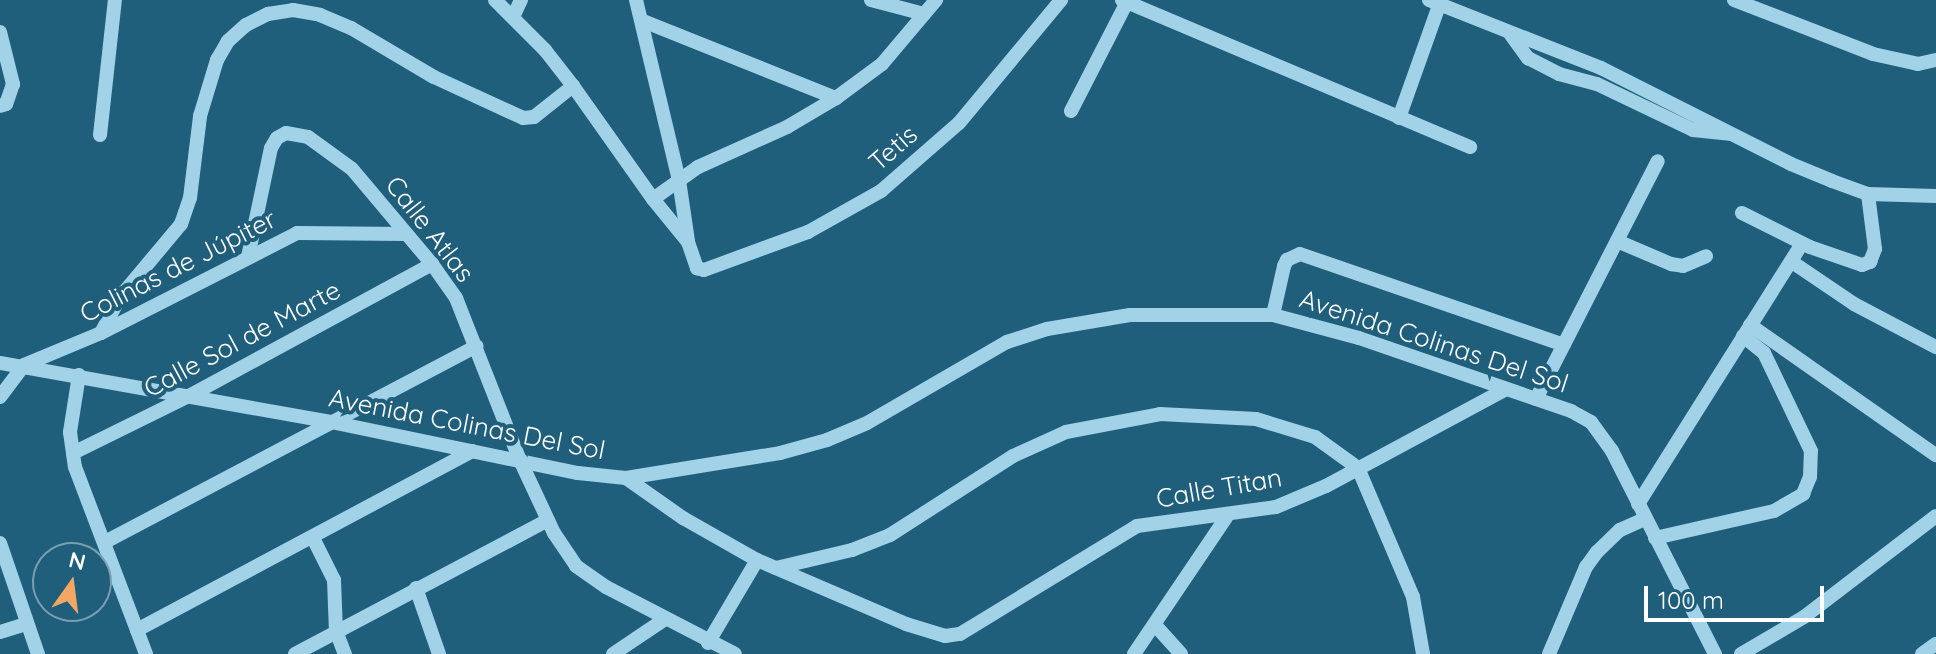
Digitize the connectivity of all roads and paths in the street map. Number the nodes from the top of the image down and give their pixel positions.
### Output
1 (115, 0) edge
2 (495, 0) edge
3 (521, 0) edge
4 (636, 0) edge
5 (871, 0) edge
6 (936, 0) edge
7 (1061, 0) edge
8 (1124, 1) edge
9 (1436, 1) edge
10 (1737, 1) edge
11 (924, 14) junction
12 (513, 17) junction
13 (643, 21) junction
14 (0, 32) edge
15 (3, 49) edge
16 (1936, 60) edge
17 (573, 86) junction
18 (836, 98) junction
19 (0, 106) edge
20 (1071, 111) dead end
21 (1399, 118) junction
22 (100, 135) dead end
23 (1470, 147) dead end
24 (1658, 161) dead end
25 (679, 180) junction
26 (1868, 194) junction
27 (1936, 196) edge
28 (653, 199) junction
29 (1742, 213) dead end
30 (406, 234) junction
31 (1617, 241) junction
32 (688, 242) junction
33 (1802, 244) junction
34 (1706, 256) dead end
35 (248, 257) junction
36 (1792, 262) junction
37 (432, 264) junction
38 (1273, 315) junction
39 (1747, 330) junction
40 (101, 333) junction
41 (1564, 345) junction
42 (477, 346) junction
43 (1936, 347) edge
44 (0, 363) edge
45 (24, 365) junction
46 (79, 375) junction
47 (1504, 390) junction
48 (189, 396) junction
49 (0, 397) edge
50 (1536, 399) junction
51 (331, 422) junction
52 (472, 451) junction
53 (73, 453) junction
54 (1936, 455) edge
55 (519, 458) junction
56 (1358, 468) junction
57 (626, 478) junction
58 (1638, 504) junction
59 (1227, 516) junction
60 (1936, 516) edge
61 (1645, 519) junction
62 (548, 520) junction
63 (313, 538) junction
64 (1655, 538) junction
65 (105, 542) joint
66 (0, 543) edge
67 (757, 560) junction
68 (112, 561) edge
69 (776, 568) junction
70 (416, 588) junction
71 (665, 619) junction
72 (27, 624) junction
73 (1155, 625) junction
74 (137, 630) junction
75 (336, 631) junction
76 (0, 632) edge
77 (708, 643) junction
78 (1936, 644) edge
79 (38, 654) edge
80 (146, 654) edge
81 (295, 654) edge
82 (345, 654) edge
83 (439, 654) edge
84 (613, 654) edge
85 (735, 654) edge
86 (1134, 654) edge
87 (1181, 654) edge
88 (1423, 654) edge
89 (1549, 654) edge
90 (1715, 654) edge
91 (1741, 654) edge
92 (1922, 654) edge

1 - 22 street
2 - 12 street
3 - 12 street
4 - 13 street
5 - 11 street
6 - 11 street
7 - 32 street, Tetis
8 - 20 street
8 - 21 street
9 - 21 street
9 - 26 street
10 - 16 street
11 - 18 street
12 - 17 street
13 - 18 street
13 - 25 street
14 - 15 street
15 - 19 street
17 - 28 street
17 - 40 street
18 - 25 street
21 - 23 street
24 - 31 street
25 - 28 street
25 - 32 street
26 - 27 street
26 - 33 street
28 - 32 street
29 - 33 street
30 - 35 street, Colinas de Júpiter
30 - 35 street, Calle Atlas
30 - 37 street, Calle Atlas
31 - 34 street
31 - 41 street
33 - 36 street
35 - 40 street, Colinas de Júpiter
36 - 39 street
36 - 43 street
37 - 42 street, Calle Atlas
37 - 48 street, Calle Sol de Marte
38 - 41 street
38 - 47 street, Avenida Colinas Del Sol
38 - 57 street, Avenida Colinas Del Sol
39 - 54 street
39 - 58 street
39 - 64 street
40 - 45 street, Colinas de Júpiter
41 - 50 street
42 - 51 street
42 - 55 street, Calle Atlas
44 - 45 street, Avenida Colinas Del Sol
45 - 46 street, Avenida Colinas Del Sol
45 - 49 street
46 - 48 street, Avenida Colinas Del Sol
46 - 53 street
47 - 50 street, Avenida Colinas Del Sol
47 - 56 street, Calle Titan
48 - 51 street, Avenida Colinas Del Sol
48 - 53 street, Calle Sol de Marte
50 - 58 street, Avenida Colinas Del Sol
51 - 52 street, Avenida Colinas Del Sol
51 - 65 street
52 - 55 street, Avenida Colinas Del Sol
52 - 63 street
53 - 65 street
55 - 57 street, Avenida Colinas Del Sol
55 - 62 street, Calle Atlas
56 - 59 street, Calle Titan
56 - 69 street
56 - 88 street
57 - 67 street
58 - 61 street, Avenida Colinas Del Sol
59 - 69 street, Calle Titan
59 - 73 street
60 - 91 street
61 - 64 street, Avenida Colinas Del Sol
61 - 89 street
62 - 70 street
62 - 71 street, Calle Atlas
63 - 74 street
63 - 75 street
64 - 90 street, Avenida Colinas Del Sol
66 - 72 street
67 - 69 street
67 - 77 street
68 - 74 street
70 - 75 street
70 - 83 street
71 - 77 street, Calle Atlas
71 - 84 street
72 - 76 street
72 - 79 street
73 - 86 street
73 - 87 street
74 - 80 street
75 - 81 street
75 - 82 street
77 - 85 street, Calle Atlas
78 - 92 street

